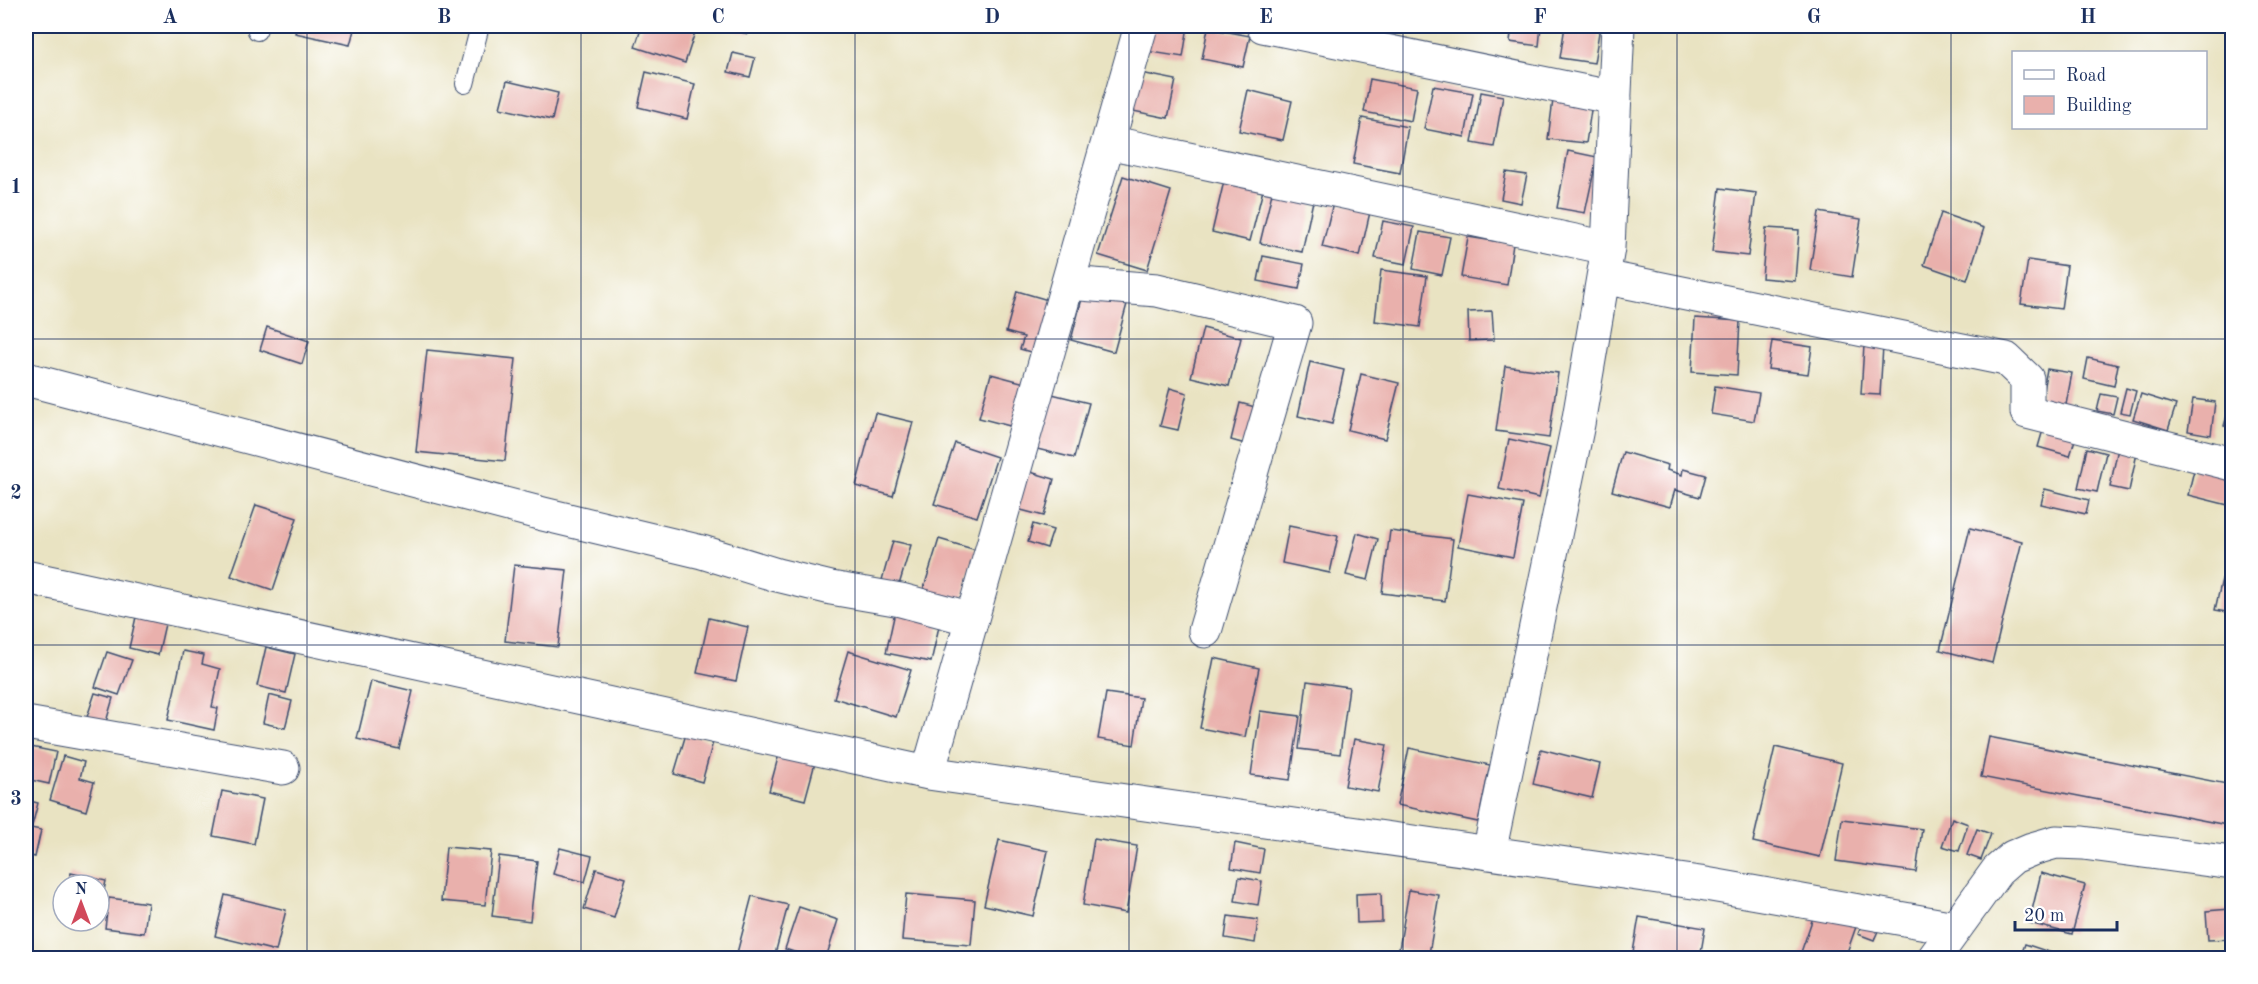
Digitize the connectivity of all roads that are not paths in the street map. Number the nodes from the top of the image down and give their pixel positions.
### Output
1 (480, 26) edge
2 (1142, 26) edge
3 (1263, 26) edge
4 (1618, 26) edge
5 (465, 84) dead end
6 (1615, 98) junction
7 (1108, 142) junction
8 (1606, 263) junction
9 (1068, 284) junction
10 (26, 379) edge
11 (2232, 464) edge
12 (26, 579) edge
13 (972, 619) junction
14 (1205, 631) dead end
15 (26, 723) edge
16 (284, 768) dead end
17 (928, 773) junction
18 (1490, 854) junction
19 (2232, 863) edge
20 (1955, 928) junction
21 (1934, 958) edge

1 - 5 lane
2 - 7 street
3 - 6 street
4 - 6 street
6 - 8 street
7 - 8 street
7 - 9 street
8 - 11 street
8 - 18 street
9 - 13 street
9 - 14 street
10 - 13 street
12 - 17 street
13 - 17 street
15 - 16 street
17 - 18 street
18 - 20 street
19 - 20 street
20 - 21 street

